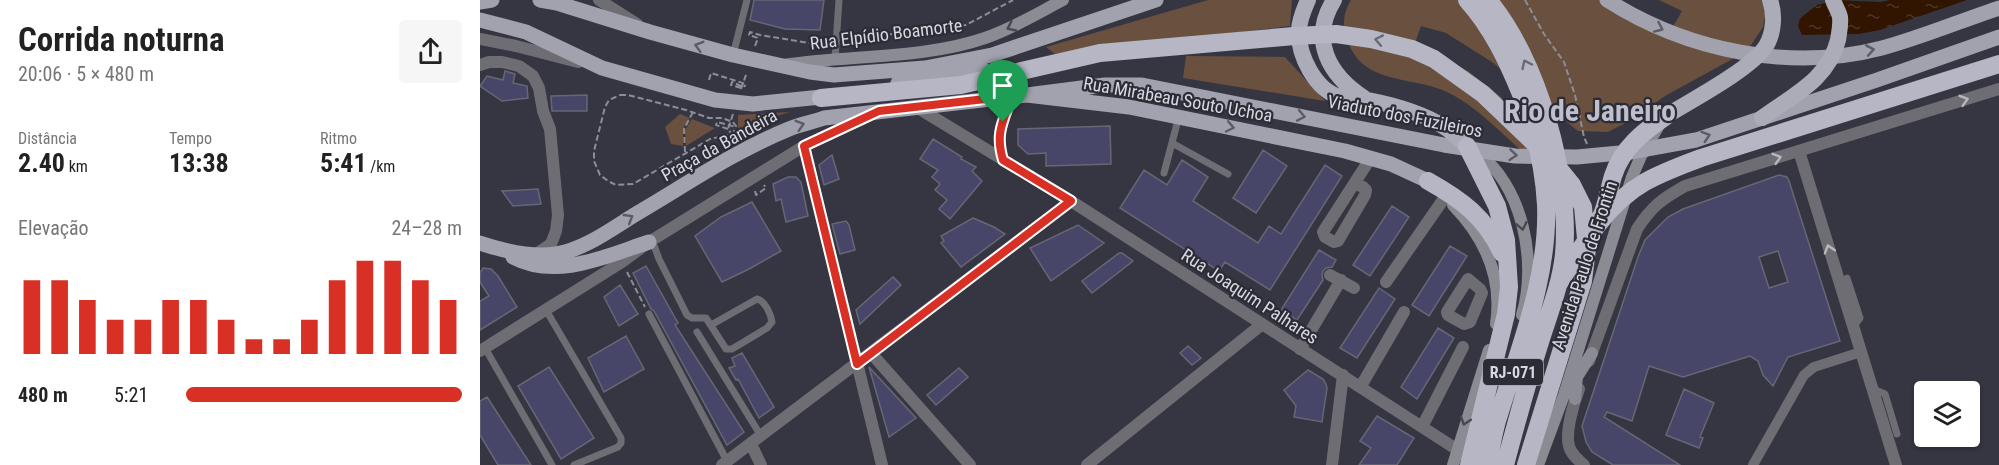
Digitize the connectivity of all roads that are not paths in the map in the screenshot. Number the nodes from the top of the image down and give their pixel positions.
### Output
1 (492, 0) edge
2 (540, 0) edge
3 (599, 0) edge
4 (747, 0) edge
5 (839, 0) edge
6 (1063, 0) edge
7 (1156, 0) edge
8 (1308, 0) edge
9 (1334, 0) edge
10 (1467, 0) edge
11 (1488, 0) edge
12 (1607, 0) edge
13 (1770, 0) edge
14 (1833, 0) edge
15 (480, 2) edge
16 (1999, 8) edge
17 (480, 20) edge
18 (650, 32) junction
19 (1999, 37) edge
20 (480, 39) edge
21 (1012, 49) junction
22 (835, 53) junction
23 (733, 56) junction
24 (480, 65) edge
25 (776, 66) junction
26 (1994, 66) edge
27 (602, 68) junction
28 (1999, 89) edge
29 (1020, 96) junction
30 (821, 98) junction
31 (1366, 99) junction
32 (918, 108) junction
33 (879, 111) junction
34 (1179, 116) junction
35 (1666, 116) junction
36 (1762, 118) junction
37 (1172, 143) junction
38 (804, 146) junction
39 (1467, 146) junction
40 (1798, 151) junction
41 (1370, 159) junction
42 (1551, 159) junction
43 (1003, 160) junction
44 (1164, 173) dead end
45 (1228, 174) dead end
46 (1428, 181) junction
47 (1355, 183) dead end
48 (1445, 197) junction
49 (1071, 201) junction
50 (651, 241) junction
51 (480, 243) edge
52 (499, 250) junction
53 (535, 255) junction
54 (1586, 255) junction
55 (1508, 266) junction
56 (1847, 278) dead end
57 (1468, 279) junction
58 (1494, 280) junction
59 (1386, 282) dead end
60 (1558, 285) junction
61 (1354, 288) dead end
62 (1460, 291) junction
63 (1478, 303) junction
64 (546, 310) junction
65 (1404, 312) dead end
66 (649, 314) road end
67 (711, 325) junction
68 (1261, 325) junction
69 (1853, 327) junction
70 (697, 332) dead end
71 (1463, 347) dead end
72 (1578, 348) junction
73 (1300, 349) junction
74 (482, 350) edge
75 (1592, 352) junction
76 (1861, 352) junction
77 (871, 353) junction
78 (857, 364) junction
79 (1343, 375) junction
80 (1577, 377) junction
81 (1361, 386) junction
82 (1872, 389) junction
83 (1570, 397) junction
84 (1422, 427) junction
85 (1896, 434) dead end
86 (761, 436) junction
87 (751, 444) junction
88 (1457, 450) junction
89 (724, 463) edge
90 (1478, 464) edge
91 (552, 465) edge
92 (574, 465) edge
93 (761, 465) edge
94 (882, 465) edge
95 (970, 465) edge
96 (1087, 465) edge
97 (1332, 465) edge
98 (1453, 465) edge
99 (1504, 465) edge
100 (1525, 465) edge
101 (1538, 465) edge
102 (1584, 465) edge
103 (1753, 465) edge
104 (1896, 465) edge

1 - 15 main road
2 - 18 main road
3 - 18 street
4 - 23 lane
5 - 22 lane
6 -> 22 main road, Rua Elpídio Boamorte
7 - 21 main road
8 - 31 highway
9 - 31 highway
10 - 90 highway, RJ-071
60 -> 11 highway, RJ-071
12 -> 16 main road
13 - 35 highway
14 - 36 highway
17 - 27 main road, Praça da Bandeira
23 -> 18 main road
19 - 36 main road, Viaduto dos Fuzileiros
20 - 27 street
21 - 25 main road
21 - 30 main road, Praça da Bandeira
22 - 25 main road, Rua Elpídio Boamorte
23 - 25 main road
24 - 53 street
26 - 60 highway
27 - 30 main road, Praça da Bandeira
40 -> 28 street
29 - 32 main road, Rua Mirabeau Souto Uchoa
29 - 34 main road, Rua Mirabeau Souto Uchoa
29 -> 36 main road, Viaduto dos Fuzileiros
29 - 43 street
42 -> 30 highway
31 - 39 highway
32 - 33 main road, Rua Mirabeau Souto Uchoa
32 - 43 street, Rua Joaquim Palhares
33 - 38 street
53 -> 33 main road, Praça da Bandeira
34 - 37 lane
34 -> 41 main road, Rua Mirabeau Souto Uchoa
35 - 54 highway
35 - 72 main road, Avenida Paulo de Frontin
37 - 44 lane
37 - 45 lane
38 - 50 street
38 - 78 street
39 - 55 highway
39 -> 90 main road
69 -> 40 street
75 -> 40 street, Avenida Paulo de Frontin
41 - 46 main road, Rua Mirabeau Souto Uchoa
41 - 47 street
42 - 54 highway
42 - 100 highway
43 - 49 street, Rua Joaquim Palhares
46 - 48 main road
46 - 55 highway
48 - 58 main road
48 - 59 street
49 - 68 street, Rua Joaquim Palhares
49 - 77 street
50 - 52 main road
50 - 64 street
50 - 67 lane
51 - 52 main road
52 - 53 main road, Praça da Bandeira
54 - 100 highway
55 - 90 highway
56 - 69 lane
57 - 58 street
57 - 62 street
57 - 63 street
58 -> 88 main road
60 - 99 highway, RJ-071
61 - 73 street
62 - 63 street
62 - 63 street
64 - 74 street
64 - 92 lane
65 - 81 street
66 - 89 lane
67 - 67 lane
68 - 73 street, Rua Joaquim Palhares
68 - 96 street
69 - 76 street
70 - 86 lane
71 - 84 street
72 - 80 main road
72 - 83 main road, Avenida Paulo de Frontin
73 - 79 street, Rua Joaquim Palhares
74 - 91 lane
75 - 80 main road
75 - 83 street, Avenida Paulo de Frontin
76 - 82 street
76 - 103 street
77 - 78 street
77 - 95 street
78 - 86 street
78 - 94 street
79 - 81 street, Rua Joaquim Palhares
79 - 97 street
80 - 83 main road
81 - 84 street, Rua Joaquim Palhares
82 - 85 lane
82 - 104 street
83 - 101 main road, Avenida Paulo de Frontin
83 - 102 street
84 - 88 street, Rua Joaquim Palhares
86 - 87 street
87 - 89 street
87 - 93 street
88 - 90 street, Rua Joaquim Palhares
88 - 98 main road

